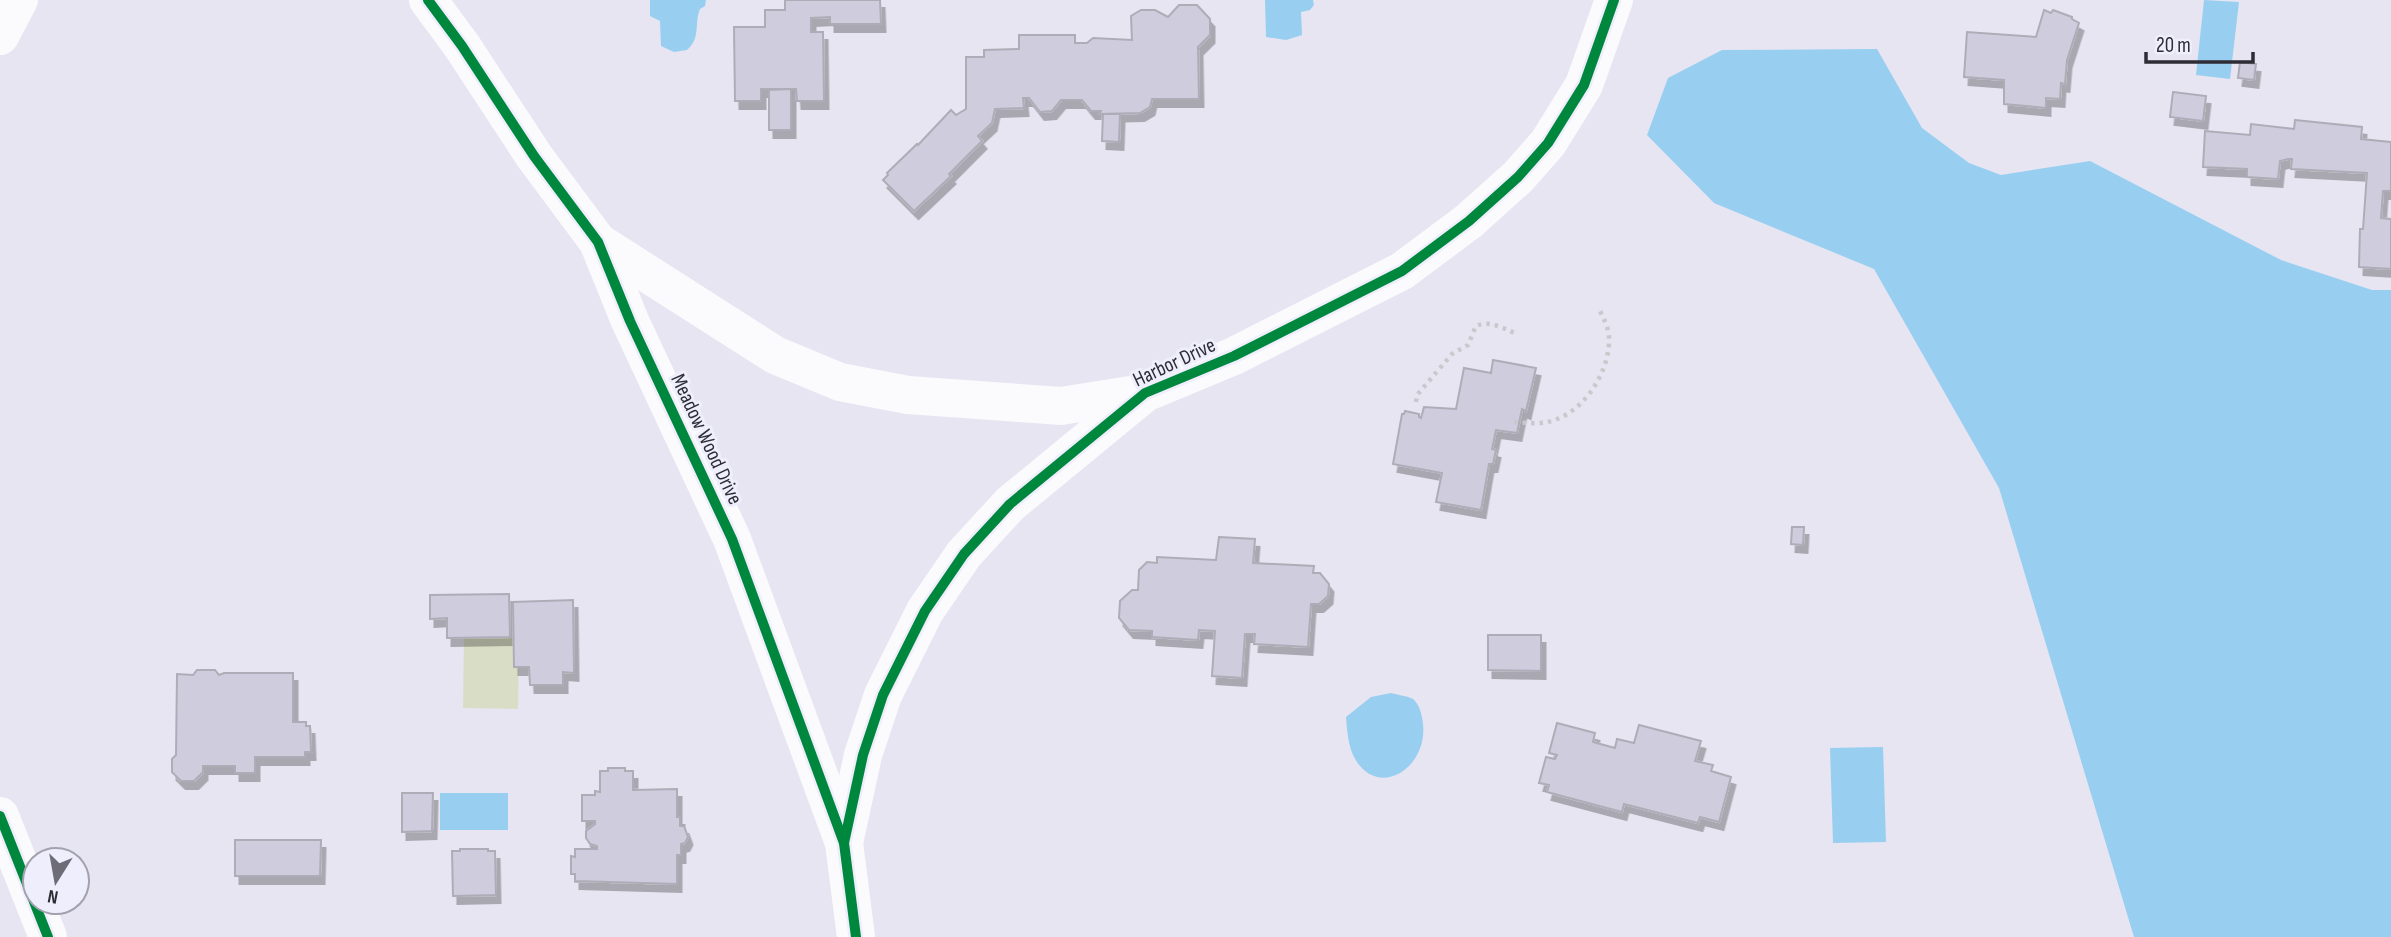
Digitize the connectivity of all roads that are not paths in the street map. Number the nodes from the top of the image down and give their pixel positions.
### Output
1 (19, 0) edge
2 (428, 0) edge
3 (1614, 0) edge
4 (0, 36) edge
5 (598, 243) junction
6 (1145, 393) junction
7 (0, 816) edge
8 (844, 843) junction
9 (48, 937) edge
10 (856, 937) edge

1 - 4 street
2 - 5 street, Meadow Wood Drive
3 - 6 street, Harbor Drive
5 - 6 street, Harbor Drive
5 - 8 street, Meadow Wood Drive
6 - 8 street, Harbor Drive
7 - 9 street
8 - 10 street, Meadow Wood Drive

